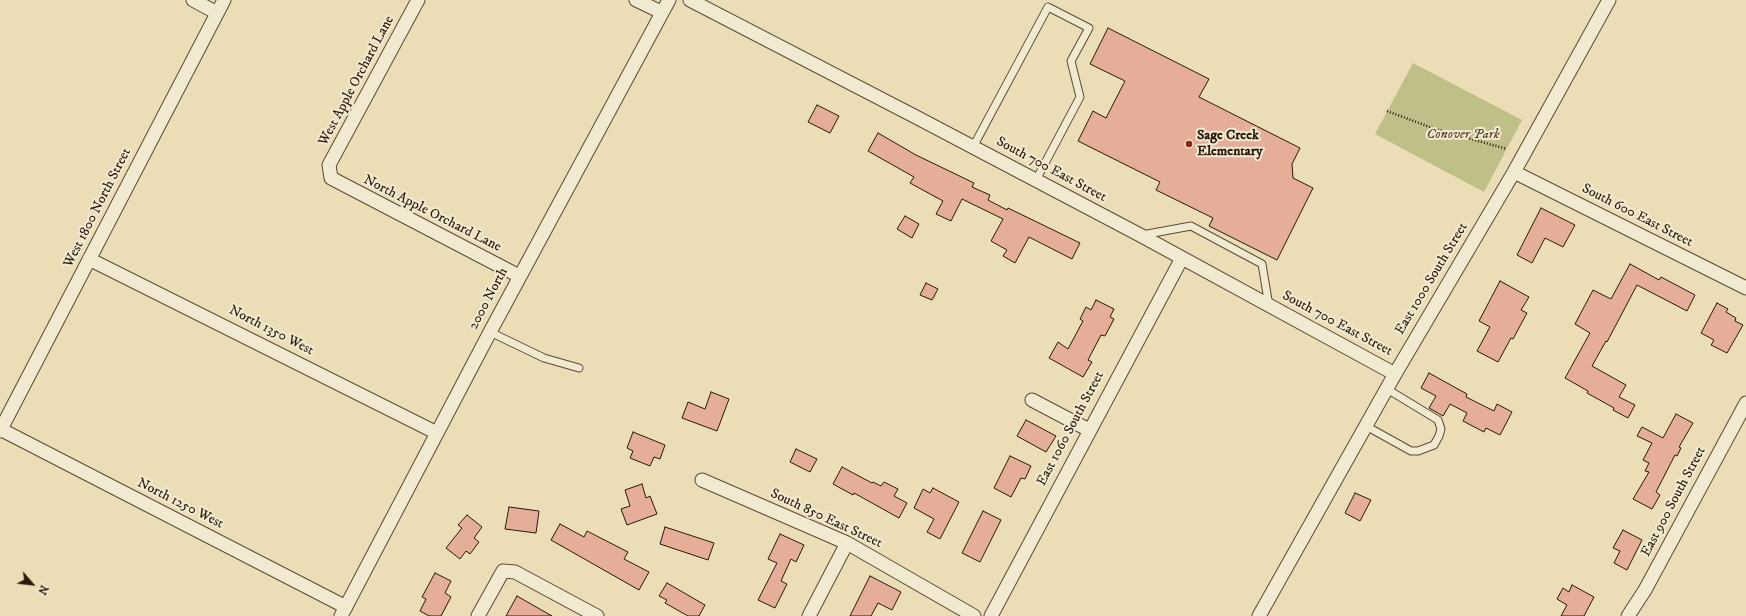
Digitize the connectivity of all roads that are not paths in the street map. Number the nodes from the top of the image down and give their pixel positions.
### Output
1 (193, 0) edge
2 (224, 0) edge
3 (418, 0) edge
4 (636, 0) edge
5 (669, 0) edge
6 (690, 0) edge
7 (1608, 0) edge
8 (661, 12) junction
9 (217, 13) junction
10 (973, 147) junction
11 (1514, 172) junction
12 (331, 178) joint
13 (1036, 180) junction
14 (1140, 235) junction
15 (1182, 258) junction
16 (89, 259) junction
17 (519, 276) junction
18 (1746, 288) edge
19 (1270, 306) junction
20 (490, 332) junction
21 (579, 368) dead end
22 (1395, 374) junction
23 (1387, 389) junction
24 (1032, 400) dead end
25 (1746, 403) edge
26 (1366, 426) junction
27 (0, 430) edge
28 (1089, 430) junction
29 (437, 433) junction
30 (702, 480) dead end
31 (847, 543) junction
32 (344, 611) edge
33 (478, 616) edge
34 (597, 616) edge
35 (809, 616) edge
36 (974, 616) edge
37 (990, 616) edge
38 (1259, 616) edge
39 (1628, 616) edge

1 - 9 street
2 - 9 street, West 1800 North Street
3 - 12 street, West Apple Orchard Lane
4 - 8 street
5 - 8 street, 2000 North
6 - 10 street, South 700 East Street
7 - 11 street, East 1000 South Street
8 - 17 street, 2000 North
9 - 16 street, West 1800 North Street
10 - 13 street, South 700 East Street
10 - 13 lane
11 - 18 street, South 600 East Street
11 - 22 street, East 1000 South Street
12 - 17 street, North Apple Orchard Lane
13 - 14 street, South 700 East Street
14 - 15 street, South 700 East Street
14 - 19 lane
15 - 19 street, South 700 East Street
15 - 28 street, East 1060 South Street
16 - 27 street, West 1800 North Street
16 - 29 street, North 1350 West
17 - 20 street, 2000 North
19 - 22 street, South 700 East Street
20 - 21 lane
20 - 29 street, 2000 North
22 - 23 street, East 1000 South Street
23 - 26 street, East 1000 South Street
23 - 26 lane
24 - 28 street
25 - 39 street, East 900 South Street
26 - 38 street, East 1000 South Street
27 - 32 street, North 1250 West
28 - 37 street, East 1060 South Street
29 - 32 street, 2000 North
30 - 31 street, South 850 East Street
31 - 35 street
31 - 36 street, South 850 East Street
33 - 34 street

